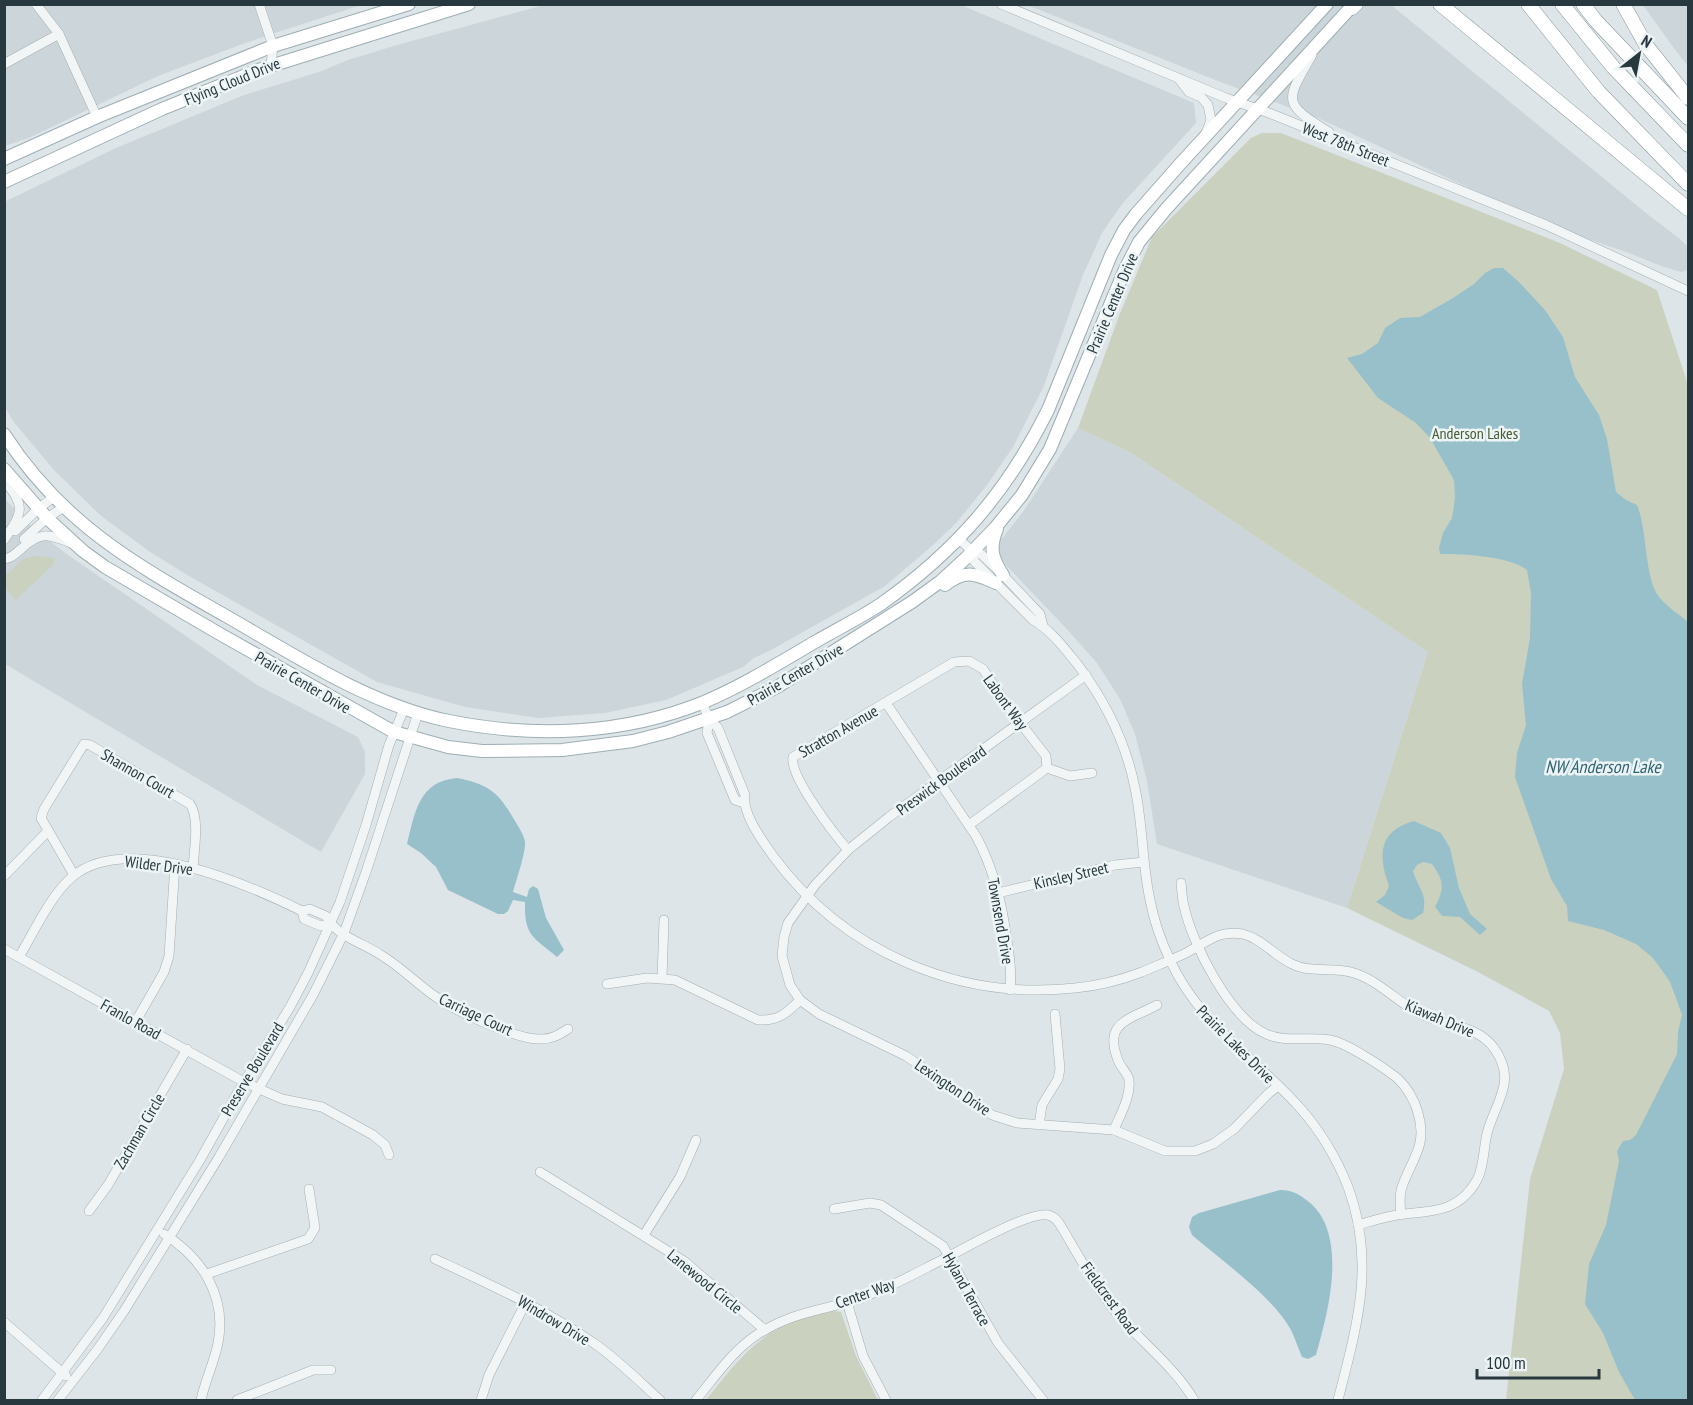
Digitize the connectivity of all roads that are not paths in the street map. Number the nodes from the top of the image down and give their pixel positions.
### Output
1 (36, 4) edge
2 (259, 4) edge
3 (409, 4) edge
4 (469, 4) edge
5 (1001, 4) edge
6 (1327, 4) edge
7 (1431, 4) edge
8 (1440, 4) edge
9 (1528, 4) edge
10 (1562, 4) edge
11 (1583, 4) edge
12 (1623, 4) edge
13 (1354, 6) edge
14 (1472, 32) junction
15 (59, 34) junction
16 (1321, 40) junction
17 (273, 46) junction
18 (285, 60) junction
19 (4, 64) edge
20 (271, 65) junction
21 (1177, 76) junction
22 (1689, 98) edge
23 (1238, 102) junction
24 (1257, 109) junction
25 (97, 117) junction
26 (1689, 118) edge
27 (1202, 141) junction
28 (1349, 145) junction
29 (1689, 145) edge
30 (4, 159) edge
31 (4, 182) edge
32 (1689, 184) edge
33 (1689, 209) edge
34 (1689, 291) edge
35 (4, 434) edge
36 (4, 469) edge
37 (4, 480) edge
38 (54, 497) junction
39 (64, 507) junction
40 (43, 513) junction
41 (1002, 519) junction
42 (960, 539) junction
43 (4, 541) edge
44 (77, 545) junction
45 (973, 552) junction
46 (4, 559) edge
47 (999, 579) junction
48 (885, 620) junction
49 (1086, 675) junction
50 (702, 702) junction
51 (886, 703) junction
52 (404, 709) junction
53 (418, 713) junction
54 (709, 719) junction
55 (1021, 723) junction
56 (394, 732) junction
57 (409, 737) junction
58 (1047, 768) junction
59 (1092, 773) dead end
60 (939, 782) junction
61 (969, 825) junction
62 (48, 831) junction
63 (848, 850) junction
64 (1144, 862) junction
65 (175, 864) junction
66 (193, 868) junction
67 (74, 875) junction
68 (4, 876) edge
69 (1181, 883) dead end
70 (998, 893) junction
71 (807, 896) junction
72 (664, 920) dead end
73 (330, 924) junction
74 (344, 933) junction
75 (1199, 946) junction
76 (4, 949) edge
77 (19, 957) junction
78 (1170, 960) junction
79 (662, 978) junction
80 (607, 984) dead end
81 (1010, 990) junction
82 (800, 1000) junction
83 (1157, 1005) dead end
84 (1055, 1014) dead end
85 (136, 1021) junction
86 (568, 1029) dead end
87 (187, 1049) junction
88 (244, 1082) junction
89 (1278, 1086) junction
90 (258, 1088) junction
91 (1039, 1125) junction
92 (1114, 1130) junction
93 (696, 1140) dead end
94 (389, 1155) dead end
95 (540, 1172) dead end
96 (309, 1189) dead end
97 (834, 1209) dead end
98 (89, 1211) dead end
99 (1401, 1215) junction
100 (1054, 1217) joint
101 (1358, 1225) junction
102 (157, 1230) junction
103 (644, 1235) junction
104 (169, 1238) junction
105 (949, 1256) junction
106 (435, 1259) dead end
107 (207, 1274) junction
108 (526, 1302) junction
109 (848, 1302) junction
110 (4, 1322) edge
111 (765, 1330) junction
112 (331, 1370) dead end
113 (62, 1373) junction
114 (72, 1382) junction
115 (201, 1400) edge
116 (42, 1401) edge
117 (58, 1401) edge
118 (237, 1401) edge
119 (481, 1401) edge
120 (660, 1401) edge
121 (696, 1401) edge
122 (886, 1401) edge
123 (1043, 1401) edge
124 (1194, 1401) edge
125 (1338, 1401) edge

1 - 15 street
2 - 17 street
3 - 17 main road, Flying Cloud Drive
4 - 18 main road, Flying Cloud Drive
5 - 21 street, West 78th Street
6 - 23 main road, Prairie Center Drive
7 - 14 highway
8 - 14 highway
9 - 32 highway
10 - 29 highway
11 - 26 highway
12 - 22 highway
13 - 16 main road, Prairie Center Drive
14 - 33 highway
15 - 19 street
15 - 25 street
16 - 24 main road, Prairie Center Drive
16 - 28 street
17 - 18 street
17 - 20 street
17 - 25 main road, Flying Cloud Drive
18 - 20 main road, Flying Cloud Drive
20 - 31 main road, Flying Cloud Drive
21 - 23 street, West 78th Street
21 - 27 street
23 - 24 street, West 78th Street
23 - 27 main road, Prairie Center Drive
24 - 28 street, West 78th Street
24 - 41 main road, Prairie Center Drive
25 - 30 main road, Flying Cloud Drive
27 - 42 main road, Prairie Center Drive
28 - 34 street, West 78th Street
35 - 38 main road, Prairie Center Drive
36 - 40 main road, Prairie Center Drive
37 - 43 street
38 - 39 main road, Prairie Center Drive
38 - 40 street
39 - 40 street
39 - 52 main road, Prairie Center Drive
40 - 43 street
40 - 44 main road, Prairie Center Drive
40 - 46 street
41 - 45 main road, Prairie Center Drive
41 - 47 main road
42 - 45 street, Prairie Lakes Drive
42 - 50 main road, Prairie Center Drive
44 - 46 street
44 - 56 main road, Prairie Center Drive
45 - 47 street, Prairie Lakes Drive
45 - 48 main road, Prairie Center Drive
47 - 48 main road
47 - 49 street, Prairie Lakes Drive
48 - 54 main road, Prairie Center Drive
49 - 55 street, Preswick Boulevard
49 - 64 street, Prairie Lakes Drive
50 - 53 main road, Prairie Center Drive
50 - 54 street, Kiawah Drive
51 - 55 street, Labont Way
51 - 60 street, Townsend Drive
51 - 63 street, Stratton Avenue
52 - 53 main road, Prairie Center Drive
52 - 56 street, Preserve Boulevard
53 - 57 street, Preserve Boulevard
54 - 57 main road, Prairie Center Drive
54 - 71 street, Kiawah Drive
55 - 58 street, Labont Way
55 - 60 street, Preswick Boulevard
56 - 57 main road, Prairie Center Drive
56 - 73 street, Preserve Boulevard
57 - 74 street, Preserve Boulevard
58 - 59 street
58 - 61 street
60 - 61 street, Townsend Drive
60 - 63 street, Preswick Boulevard
61 - 70 street, Townsend Drive
62 - 66 street, Shannon Court
62 - 67 street, Shannon Court
62 - 68 street
63 - 71 street, Preswick Boulevard
64 - 70 street, Kinsley Street
64 - 78 street, Prairie Lakes Drive
65 - 66 street, Wilder Drive
65 - 67 street, Wilder Drive
65 - 85 street
66 - 73 street, Wilder Drive
67 - 77 street, Wilder Drive
69 - 75 street
70 - 81 street, Townsend Drive
71 - 81 street, Kiawah Drive
71 - 82 street, Lexington Drive
72 - 79 street
73 - 74 street, Carriage Court
73 - 88 street, Preserve Boulevard
74 - 86 street, Carriage Court
74 - 90 street, Preserve Boulevard
75 - 78 street, Kiawah Drive
75 - 99 street
75 - 99 street, Kiawah Drive
76 - 77 street, Franlo Road
77 - 85 street, Franlo Road
78 - 81 street, Kiawah Drive
78 - 89 street, Prairie Lakes Drive
79 - 80 street
79 - 82 street
82 - 91 street, Lexington Drive
83 - 92 street
84 - 91 street
85 - 87 street, Franlo Road
87 - 88 street, Franlo Road
87 - 98 street, Zachman Circle
88 - 90 street, Franlo Road
88 - 102 street, Preserve Boulevard
89 - 92 street, Lexington Drive
89 - 101 street, Prairie Lakes Drive
90 - 94 street, Franlo Road
90 - 104 street, Preserve Boulevard
91 - 92 street, Lexington Drive
93 - 103 street
95 - 103 street, Lanewood Circle
96 - 107 street
97 - 105 street, Hyland Terrace
99 - 101 street, Kiawah Drive
100 - 105 street, Center Way
100 - 124 street, Fieldcrest Road
101 - 125 street, Prairie Lakes Drive
102 - 104 street
102 - 113 street, Preserve Boulevard
103 - 111 street, Lanewood Circle
104 - 107 street
104 - 114 street, Preserve Boulevard
105 - 109 street, Center Way
105 - 123 street, Hyland Terrace
106 - 108 street, Windrow Drive
107 - 115 street
108 - 119 street
108 - 120 street, Windrow Drive
109 - 111 street, Center Way
109 - 122 street
110 - 113 street
111 - 121 street, Center Way
112 - 118 street
113 - 114 street
113 - 116 street, Preserve Boulevard
114 - 117 street, Preserve Boulevard

